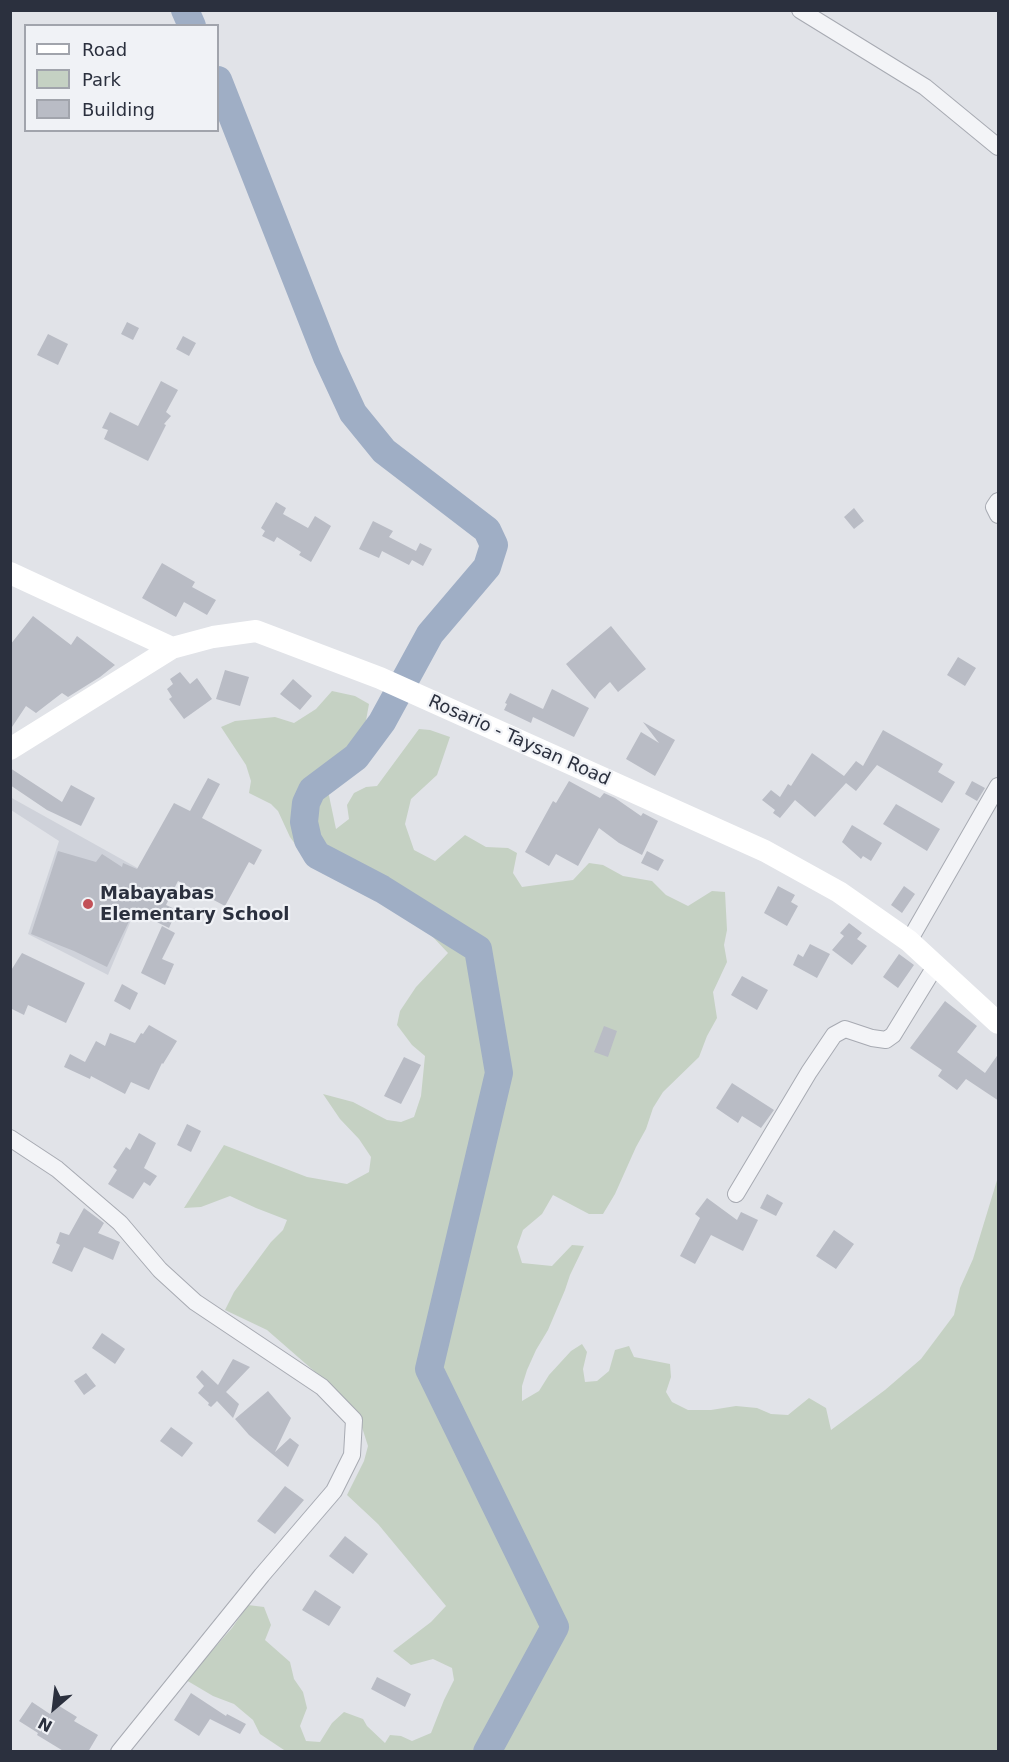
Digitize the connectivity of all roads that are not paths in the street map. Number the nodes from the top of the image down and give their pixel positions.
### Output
1 (800, 10) edge
2 (999, 147) edge
3 (999, 501) edge
4 (999, 515) edge
5 (10, 573) edge
6 (172, 648) junction
7 (10, 749) edge
8 (999, 786) edge
9 (909, 941) junction
10 (936, 965) junction
11 (999, 1023) edge
12 (10, 1138) edge
13 (736, 1194) dead end
14 (119, 1752) edge

1 - 2 street
3 - 4 street
5 - 6 main road
6 - 7 main road, Rosario - Taysan Road
6 - 9 main road, Rosario - Taysan Road
8 - 9 street
9 - 10 main road, Rosario - Taysan Road
10 - 11 main road, Rosario - Taysan Road
10 - 13 street
12 - 14 street

